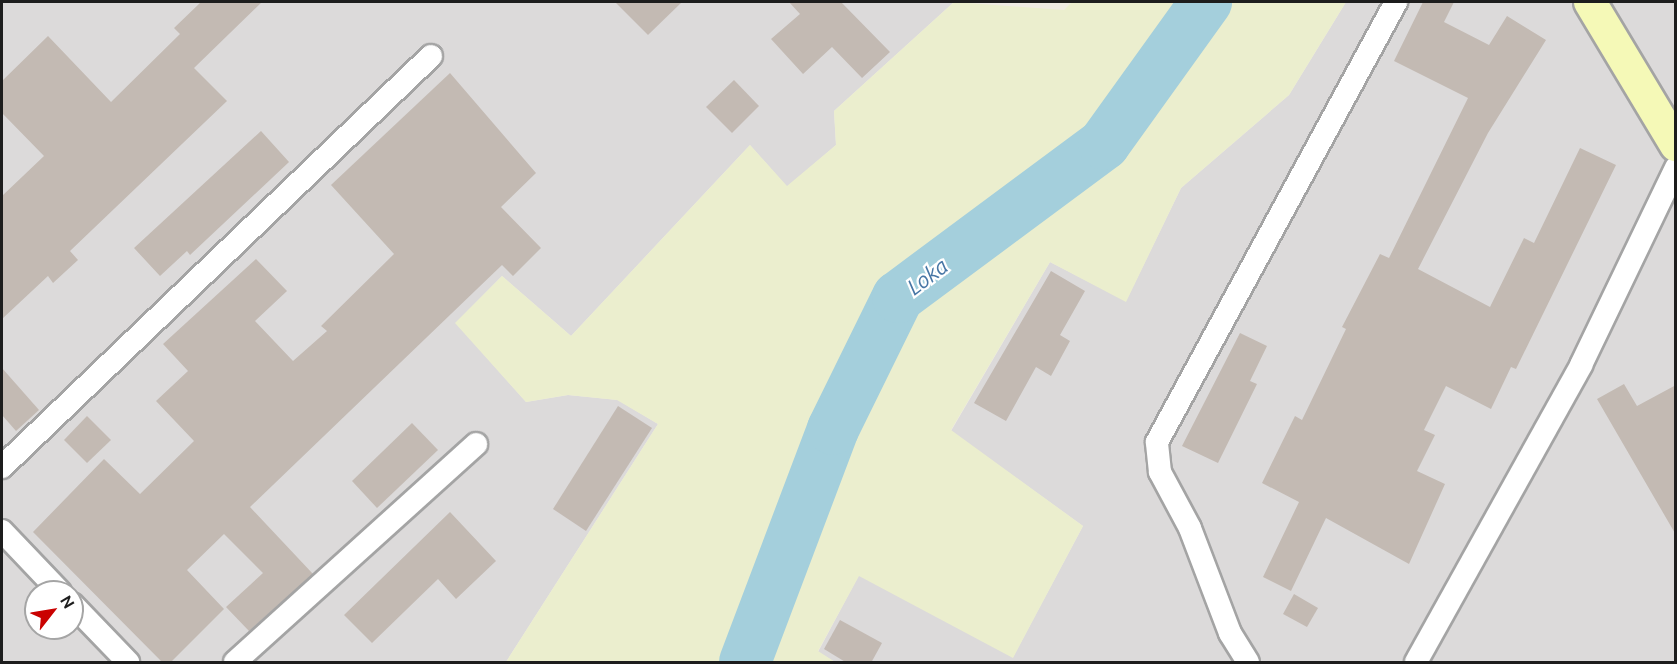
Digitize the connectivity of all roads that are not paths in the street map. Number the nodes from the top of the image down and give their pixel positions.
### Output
1 (1396, 2) edge
2 (1593, 2) edge
3 (431, 56) dead end
4 (1676, 145) edge
5 (1676, 168) edge
6 (476, 444) dead end
7 (2, 467) edge
8 (2, 531) edge
9 (49, 580) edge
10 (84, 617) edge
11 (128, 663) edge
12 (235, 663) edge
13 (1248, 663) edge
14 (1416, 663) edge

1 - 13 street
2 - 4 street
3 - 7 street
5 - 14 street
6 - 12 street
8 - 9 street
10 - 11 street

